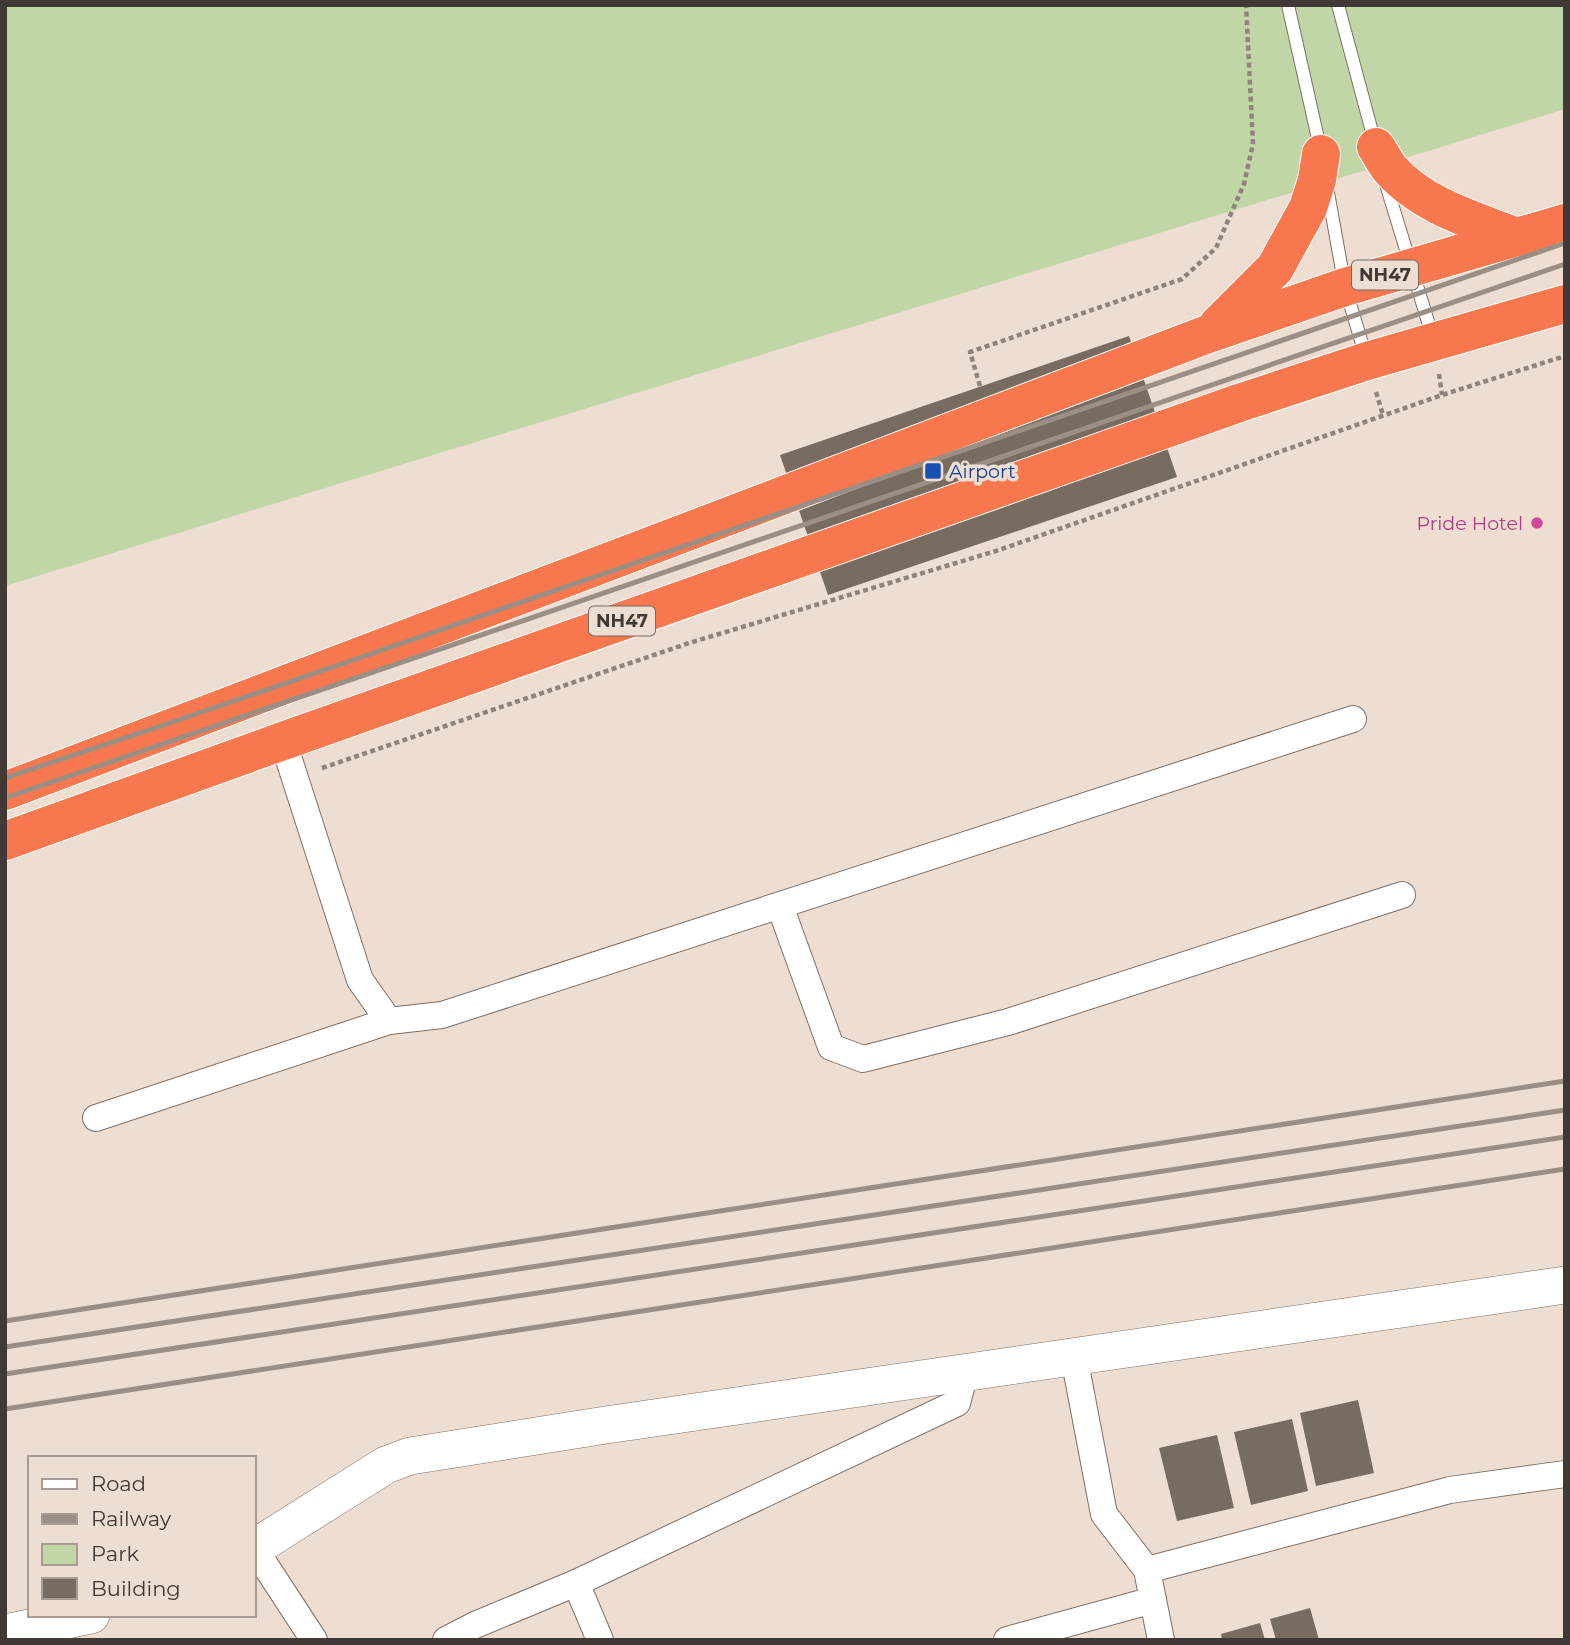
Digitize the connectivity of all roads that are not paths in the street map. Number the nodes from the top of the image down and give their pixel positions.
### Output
1 (1288, 5) edge
2 (1338, 5) edge
3 (1376, 147) junction
4 (1321, 154) junction
5 (1565, 223) edge
6 (1517, 237) junction
7 (1411, 267) junction
8 (1345, 287) junction
9 (1565, 304) edge
10 (1208, 334) junction
11 (1434, 342) junction
12 (1367, 361) junction
13 (1353, 719) dead end
14 (283, 741) junction
15 (5, 791) edge
16 (5, 841) edge
17 (1402, 895) dead end
18 (780, 906) junction
19 (389, 1021) junction
20 (96, 1118) dead end
21 (1565, 1285) edge
22 (1074, 1357) junction
23 (965, 1373) junction
24 (1565, 1474) edge
25 (256, 1547) edge
26 (256, 1551) edge
27 (1147, 1570) junction
28 (576, 1583) junction
29 (1153, 1600) junction
30 (81, 1617) edge
31 (5, 1633) edge
32 (314, 1640) edge
33 (446, 1640) edge
34 (600, 1640) edge
35 (1007, 1640) edge
36 (1161, 1640) edge

1 - 4 lane
2 - 3 lane
3 - 6 highway
3 - 7 lane
4 - 8 lane
4 - 10 highway
5 - 6 highway, NH47
6 - 7 highway, NH47
7 - 8 highway, NH47
7 - 11 lane
8 - 10 highway, NH47
8 - 12 lane
9 - 11 highway, NH47
10 - 15 highway, NH47
11 - 12 highway, NH47
12 - 14 highway, NH47
13 - 18 street
14 - 16 highway, NH47
14 - 19 street
17 - 18 street
18 - 19 street
19 - 20 street
21 - 22 street
22 - 23 street
22 - 27 street
23 - 25 street
23 - 28 street
24 - 27 street
26 - 32 street
27 - 29 street
28 - 33 street
28 - 34 street
29 - 35 street
29 - 36 street
30 - 31 street

